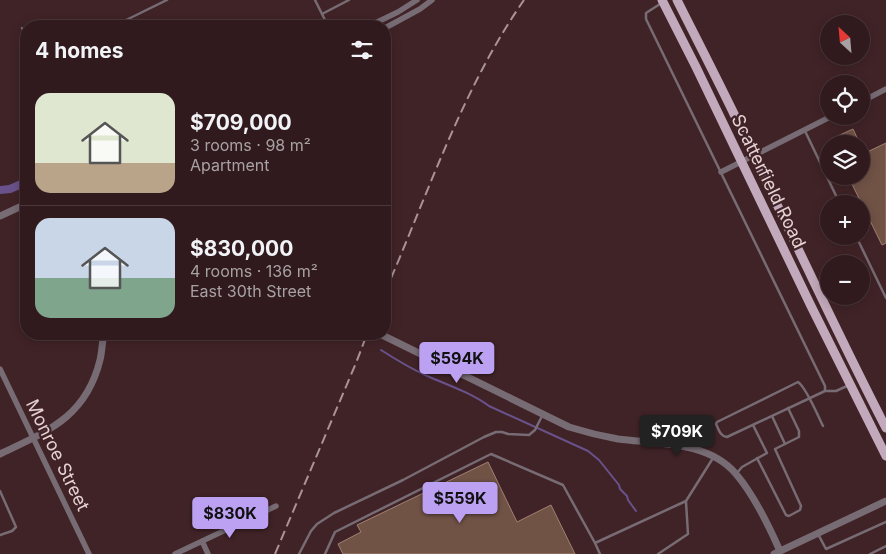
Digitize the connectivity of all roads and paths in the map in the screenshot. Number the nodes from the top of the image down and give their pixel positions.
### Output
1 (167, 0) edge
2 (315, 0) edge
3 (349, 0) edge
4 (417, 0) edge
5 (432, 0) edge
6 (677, 0) edge
7 (664, 1) edge
8 (322, 14) junction
9 (126, 20) edge
10 (325, 20) edge
11 (381, 20) edge
12 (391, 25) edge
13 (886, 89) edge
14 (870, 97) edge
15 (820, 122) edge
16 (805, 130) junction
17 (754, 156) junction
18 (742, 162) junction
19 (721, 172) junction
20 (836, 195) edge
21 (20, 207) edge
22 (0, 216) edge
23 (860, 245) edge
24 (886, 298) edge
25 (391, 339) edge
26 (103, 340) edge
27 (0, 369) edge
28 (851, 385) junction
29 (825, 391) junction
30 (809, 398) junction
31 (788, 408) junction
32 (543, 414) junction
33 (772, 416) junction
34 (753, 425) junction
35 (823, 426) dead end
36 (886, 428) edge
37 (33, 438) junction
38 (785, 444) junction
39 (775, 449) junction
40 (767, 453) junction
41 (0, 454) edge
42 (886, 456) edge
43 (714, 457) junction
44 (757, 458) junction
45 (736, 474) junction
46 (0, 491) edge
47 (686, 501) junction
48 (886, 501) edge
49 (276, 506) dead end
50 (886, 522) edge
51 (818, 533) junction
52 (0, 535) edge
53 (202, 541) junction
54 (595, 543) junction
55 (886, 546) edge
56 (826, 549) junction
57 (779, 553) edge
58 (89, 554) edge
59 (175, 554) edge
60 (208, 554) edge
61 (299, 554) edge
62 (325, 554) edge
63 (600, 554) edge
64 (658, 554) edge
65 (828, 554) edge
66 (870, 554) edge

1 - 9 lane
2 - 8 lane
3 - 8 lane
4 - 11 street
5 - 12 street
6 - 17 main road, Scatterfield Road
7 - 18 main road, Scatterfield Road
7 - 19 lane
8 - 10 lane
13 - 14 street
15 - 16 street
16 - 17 street
16 - 20 lane
17 - 18 street
17 - 36 main road, Scatterfield Road
18 - 19 street
18 - 28 main road, Scatterfield Road
19 - 29 lane
21 - 22 street
23 - 24 lane
25 - 32 street
26 - 37 street
27 - 37 street, Monroe Street
28 - 29 lane
28 - 42 main road, Scatterfield Road
29 - 30 lane
30 - 31 lane
30 - 34 lane
30 - 35 lane
31 - 33 lane
31 - 38 lane
32 - 43 street
32 - 61 lane
33 - 34 lane
33 - 38 lane
34 - 40 lane
37 - 41 street
37 - 58 street, Monroe Street
38 - 39 lane
39 - 40 lane
39 - 44 lane
40 - 44 lane
43 - 45 street
43 - 47 lane
44 - 45 lane
45 - 57 street
46 - 52 lane
47 - 54 lane
47 - 64 lane
48 - 51 street
49 - 53 street
50 - 56 lane
51 - 56 lane
51 - 57 street
53 - 59 street
53 - 60 street
54 - 62 lane
54 - 63 lane
55 - 66 lane
56 - 65 lane

